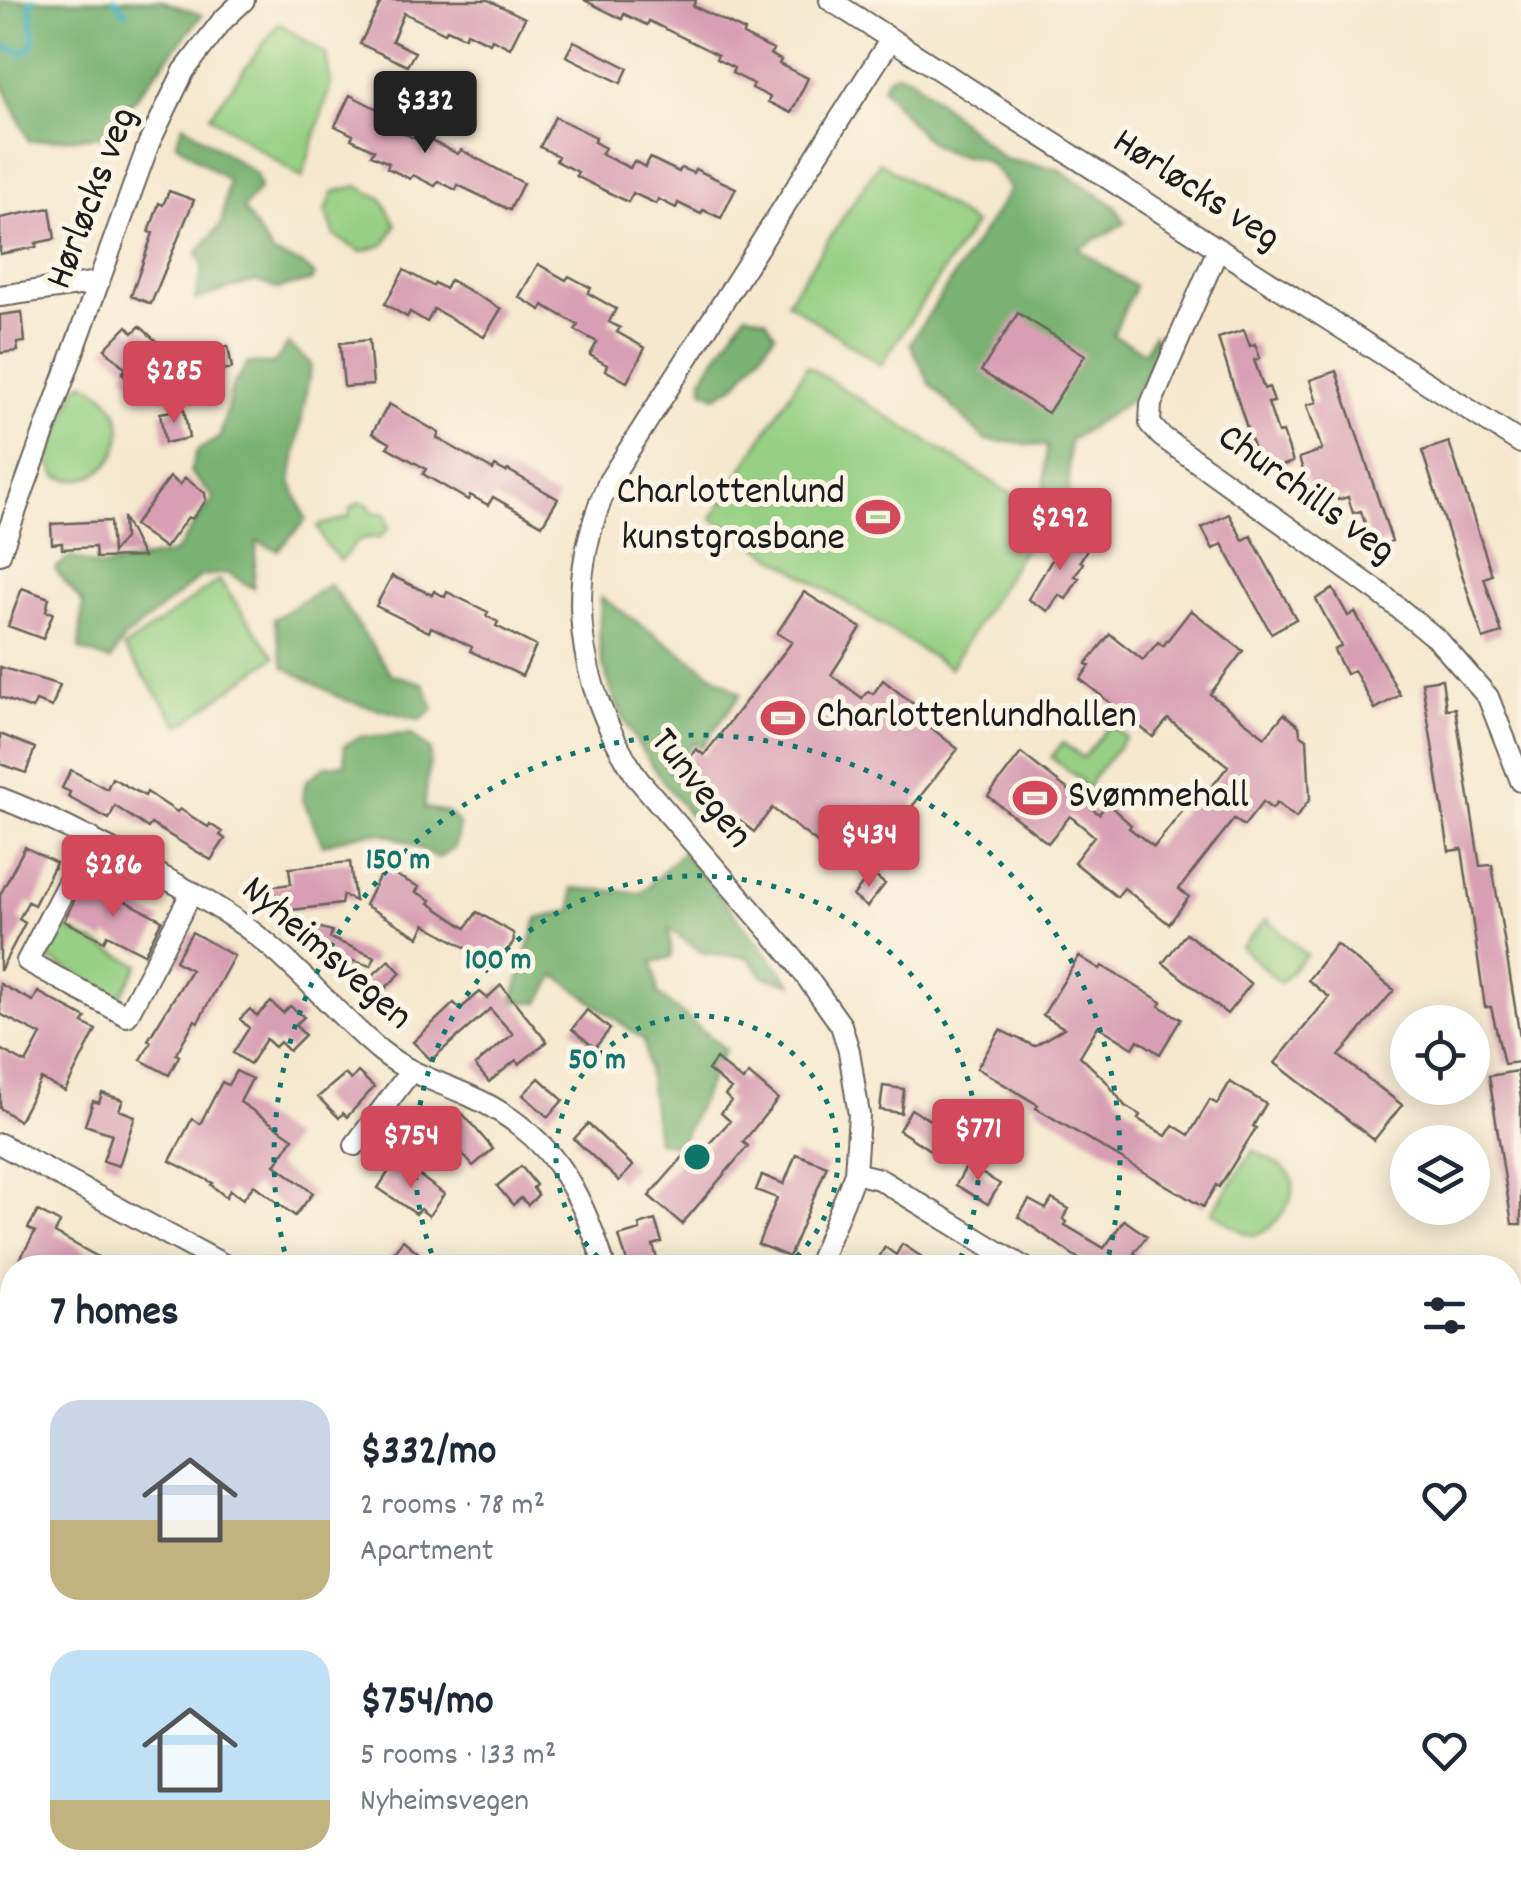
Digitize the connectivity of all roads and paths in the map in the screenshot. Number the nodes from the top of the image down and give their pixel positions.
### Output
1 (244, 0) edge
2 (830, 0) edge
3 (892, 40) junction
4 (1218, 248) junction
5 (98, 282) junction
6 (0, 296) edge
7 (1521, 443) edge
8 (0, 554) edge
9 (1521, 781) edge
10 (0, 798) edge
11 (91, 838) junction
12 (192, 892) junction
13 (411, 1071) junction
14 (0, 1144) edge
15 (355, 1146) dead end
16 (855, 1174) junction
17 (206, 1255) edge
18 (600, 1255) edge
19 (822, 1255) edge
20 (1004, 1255) edge

1 - 5 street, Hørløcks veg
2 - 3 street, Hørløcks veg
3 - 4 street, Hørløcks veg
3 - 16 street, Tunvegen
4 - 7 street, Hørløcks veg
4 - 9 street, Churchills veg
5 - 6 street
5 - 8 street, Hørløcks veg
10 - 11 street, Nyheimsvegen
11 - 12 street, Nyheimsvegen
11 - 12 street, Nyheimsvegen
12 - 13 street, Nyheimsvegen
13 - 15 street, Nyheimsvegen
13 - 18 street, Nyheimsvegen
14 - 17 street
16 - 19 street, Tunvegen
16 - 20 street

